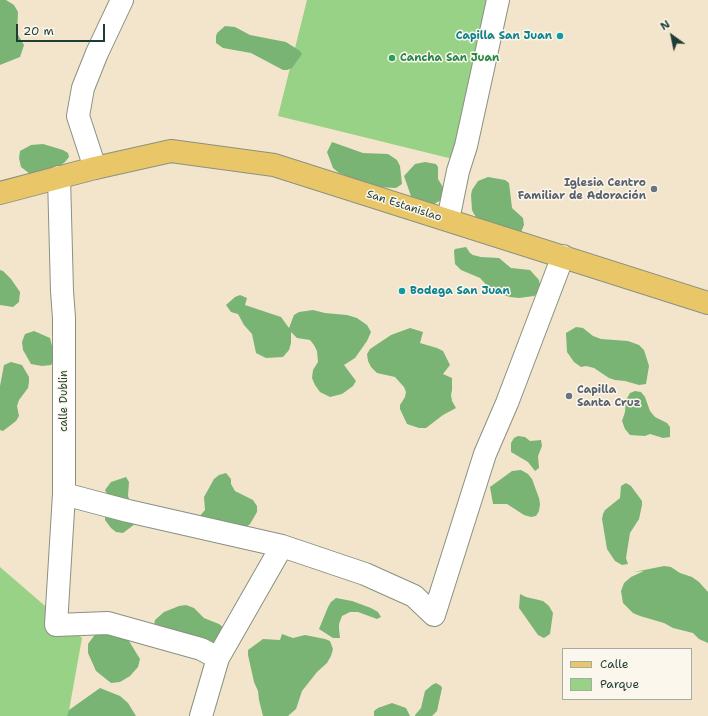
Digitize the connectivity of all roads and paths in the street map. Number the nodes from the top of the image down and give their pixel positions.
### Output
1 (122, 0) edge
2 (498, 0) edge
3 (95, 168) junction
4 (59, 177) junction
5 (0, 192) edge
6 (448, 220) junction
7 (563, 256) junction
8 (708, 303) edge
9 (64, 494) junction
10 (282, 546) junction
11 (218, 658) junction
12 (201, 716) edge

1 - 3 street
2 - 6 street
3 - 4 main road, San Estanislao
3 - 6 main road, San Estanislao
4 - 5 main road, San Estanislao
4 - 9 street, calle Dublin
6 - 7 main road, San Estanislao
7 - 8 main road, San Estanislao
7 - 10 street
9 - 10 street
9 - 11 street, calle Dublin
10 - 11 street
11 - 12 street

